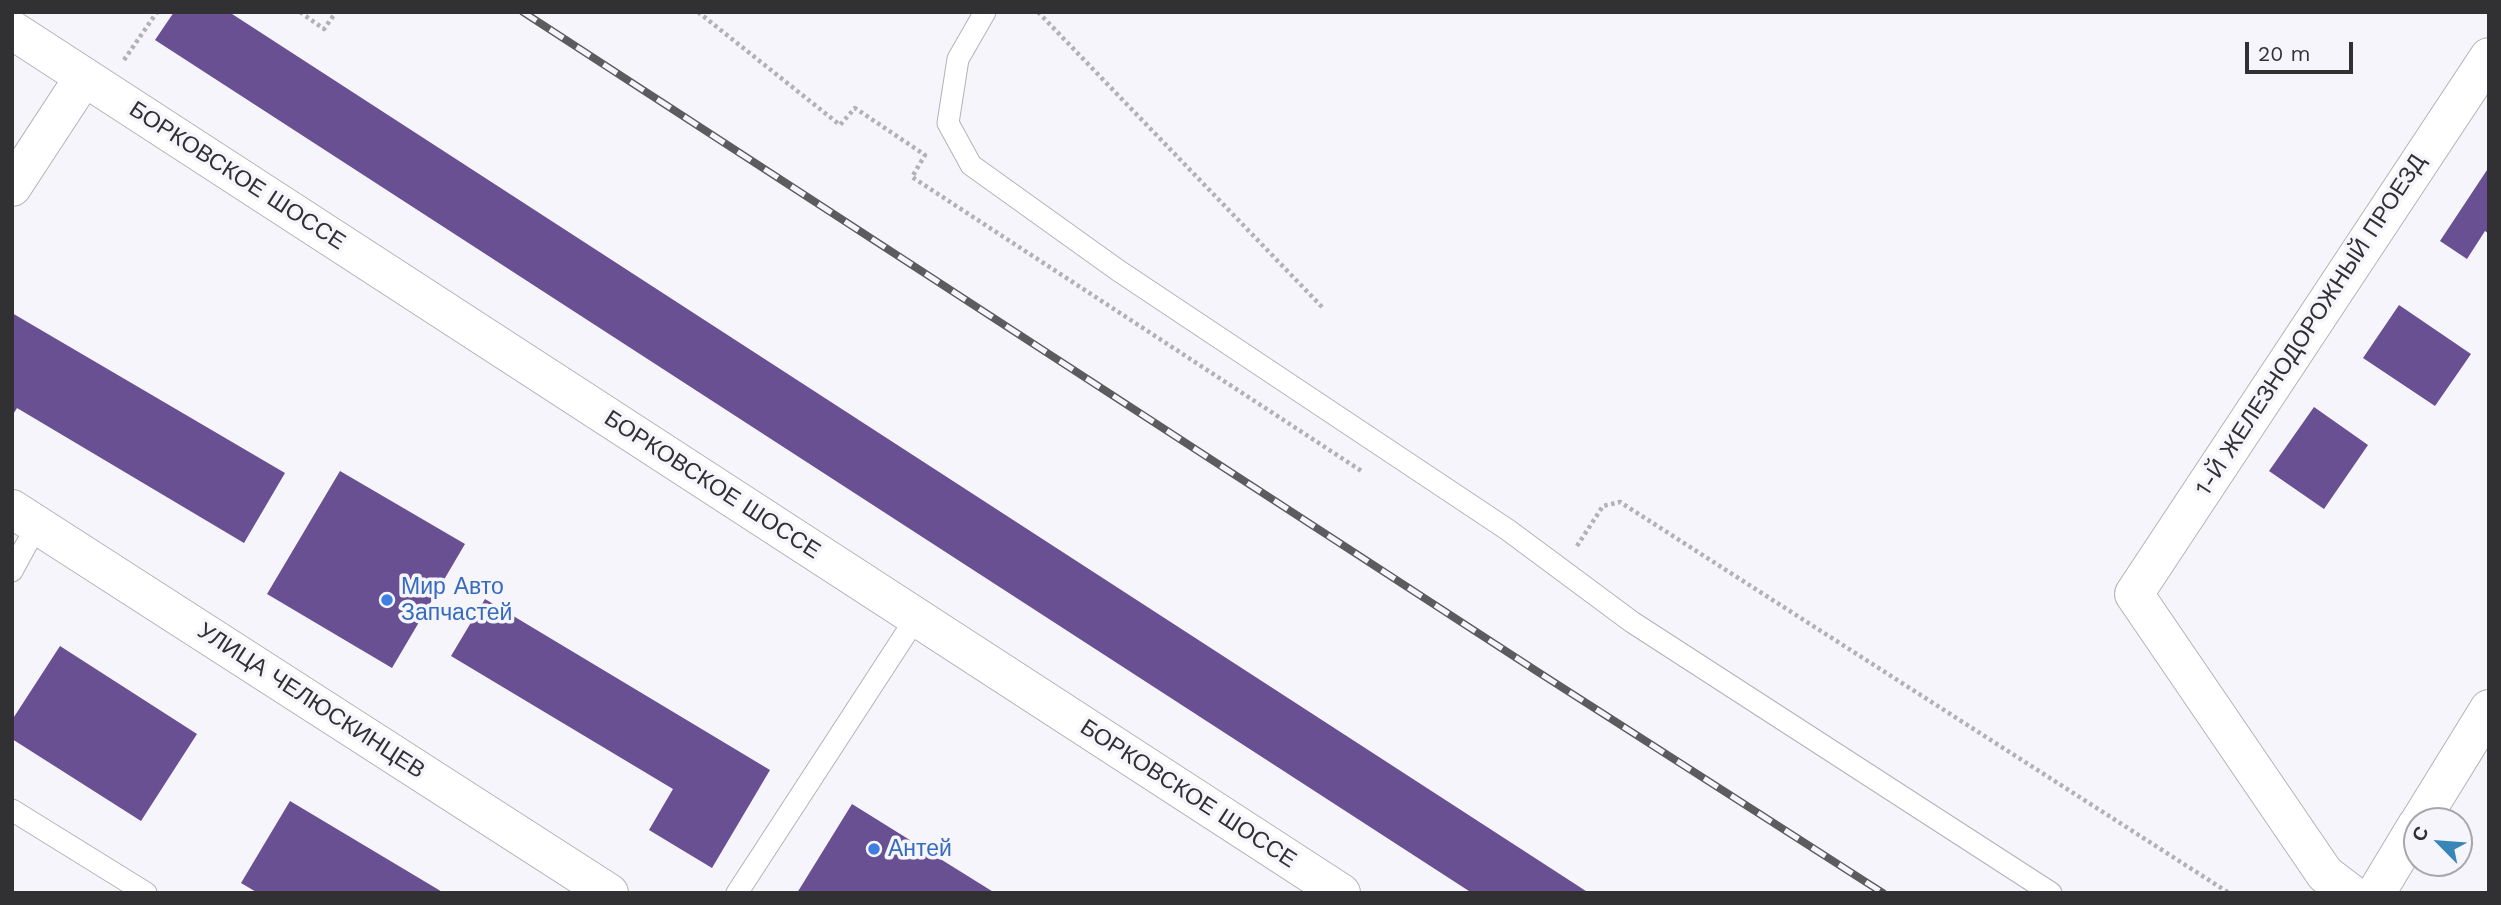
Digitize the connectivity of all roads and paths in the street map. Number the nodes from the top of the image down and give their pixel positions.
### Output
1 (157, 12) edge
2 (300, 12) edge
3 (335, 12) edge
4 (985, 12) edge
5 (1038, 12) edge
6 (12, 30) edge
7 (2489, 57) edge
8 (94, 83) junction
9 (12, 187) edge
10 (1324, 309) dead end
11 (25, 517) edge
12 (12, 571) edge
13 (916, 618) junction
14 (2489, 709) edge
15 (2428, 807) edge
16 (12, 810) edge
17 (2403, 848) edge
18 (146, 893) edge
19 (609, 893) edge
20 (737, 893) edge
21 (1341, 893) edge
22 (2051, 893) edge
23 (2350, 893) edge
24 (2376, 893) edge

1 - 8 path
2 - 3 path
4 - 22 lane
5 - 10 path
6 - 8 street, БОРКОВСКОЕ ШОССЕ
7 - 23 street, 1-Й ЖЕЛЕЗНОДОРОЖНЫЙ ПРОЕЗД
8 - 9 street
8 - 13 street, БОРКОВСКОЕ ШОССЕ
11 - 12 lane
11 - 19 street, УЛИЦА ЧЕЛЮСКИНЦЕВ
13 - 20 lane
13 - 21 street, БОРКОВСКОЕ ШОССЕ
14 - 15 street
16 - 18 lane
17 - 24 street

